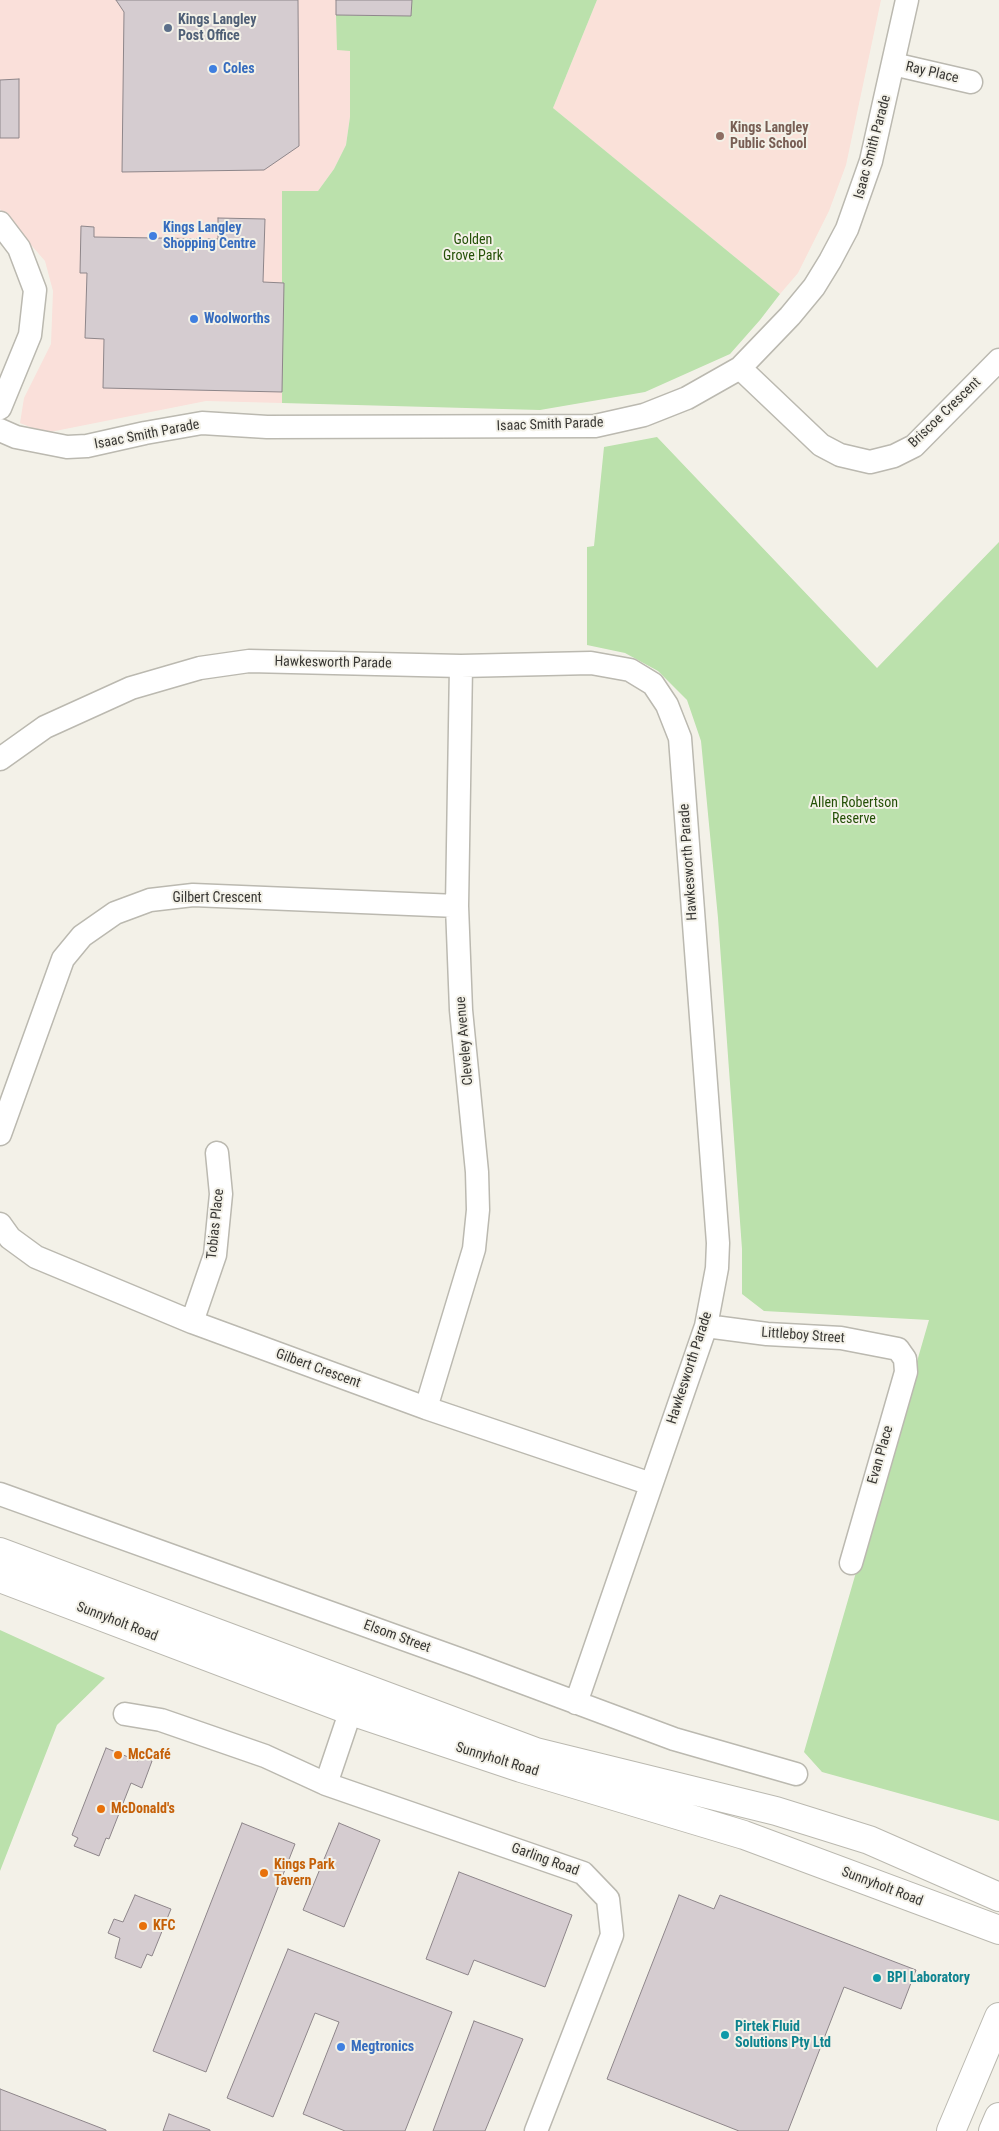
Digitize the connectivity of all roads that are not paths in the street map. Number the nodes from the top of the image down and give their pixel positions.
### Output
1 (907, 0) edge
2 (894, 64) junction
3 (972, 82) dead end
4 (0, 223) edge
5 (999, 360) edge
6 (740, 368) junction
7 (0, 408) edge
8 (0, 430) edge
9 (461, 666) junction
10 (0, 758) edge
11 (458, 906) junction
12 (0, 1134) edge
13 (217, 1153) dead end
14 (0, 1224) edge
15 (192, 1322) junction
16 (706, 1326) junction
17 (898, 1349) joint
18 (426, 1408) junction
19 (651, 1484) junction
20 (0, 1494) edge
21 (0, 1552) edge
22 (851, 1563) dead end
23 (0, 1578) edge
24 (355, 1699) junction
25 (576, 1703) junction
26 (125, 1714) dead end
27 (796, 1774) dead end
28 (326, 1784) junction
29 (999, 1897) edge
30 (999, 1930) edge
31 (999, 2017) edge
32 (999, 2117) edge
33 (536, 2131) edge
34 (952, 2131) edge
35 (993, 2131) edge

1 - 2 street, Isaac Smith Parade
2 - 3 street, Ray Place
2 - 6 street, Isaac Smith Parade
4 - 7 street
5 - 6 street, Briscoe Crescent
6 - 8 street, Isaac Smith Parade
9 - 10 street, Hawkesworth Parade
9 - 11 street, Cleveley Avenue
9 - 16 street, Hawkesworth Parade
11 - 12 street, Gilbert Crescent
11 - 18 street, Cleveley Avenue
13 - 15 street, Tobias Place
14 - 15 street, Gilbert Crescent
15 - 18 street, Gilbert Crescent
16 - 17 street, Littleboy Street
16 - 19 street, Hawkesworth Parade
17 - 22 street, Evan Place
18 - 19 street, Gilbert Crescent
19 - 25 street, Hawkesworth Parade
20 - 25 street, Elsom Street
21 - 24 main road, Sunnyholt Road
23 - 24 main road, Sunnyholt Road
24 - 28 street
24 - 29 main road, Sunnyholt Road
24 - 30 main road, Sunnyholt Road
25 - 27 street, Elsom Street
26 - 28 street, Garling Road
28 - 33 street, Garling Road
31 - 34 main road
32 - 35 main road

